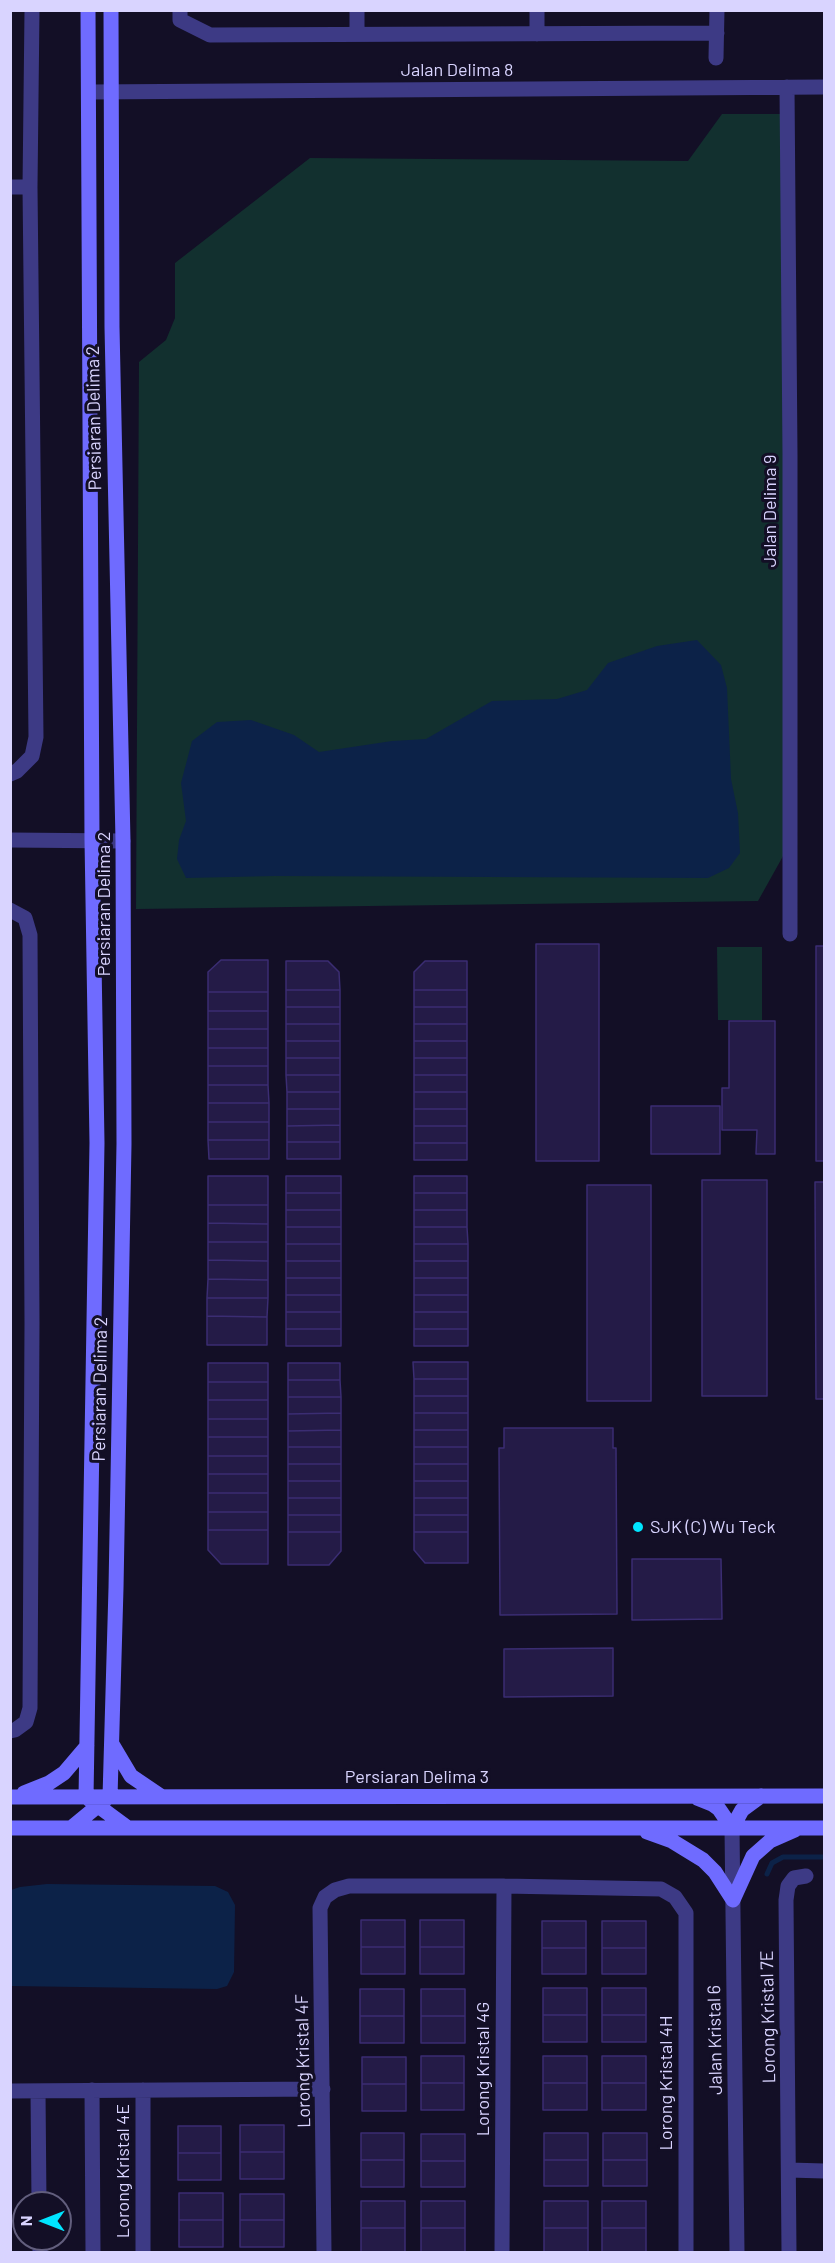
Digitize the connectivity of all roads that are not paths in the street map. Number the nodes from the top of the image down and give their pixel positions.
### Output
1 (32, 10) edge
2 (88, 10) edge
3 (111, 10) edge
4 (357, 10) edge
5 (537, 10) edge
6 (717, 10) edge
7 (180, 15) edge
8 (717, 33) junction
9 (357, 34) junction
10 (537, 34) junction
11 (716, 58) dead end
12 (786, 87) junction
13 (825, 87) edge
14 (110, 92) junction
15 (89, 93) junction
16 (10, 187) edge
17 (30, 187) junction
18 (10, 774) edge
19 (10, 840) edge
20 (92, 840) junction
21 (123, 841) junction
22 (10, 910) edge
23 (790, 934) dead end
24 (10, 1731) edge
25 (112, 1744) junction
26 (87, 1746) junction
27 (692, 1796) junction
28 (761, 1796) junction
29 (825, 1796) edge
30 (13, 1797) edge
31 (162, 1797) junction
32 (98, 1800) junction
33 (10, 1828) edge
34 (71, 1828) junction
35 (128, 1828) junction
36 (636, 1828) junction
37 (732, 1828) junction
38 (800, 1828) junction
39 (825, 1828) edge
40 (807, 1876) dead end
41 (504, 1886) junction
42 (733, 1900) junction
43 (323, 2089) junction
44 (92, 2090) junction
45 (142, 2090) junction
46 (10, 2091) edge
47 (38, 2091) junction
48 (789, 2170) junction
49 (825, 2171) edge
50 (39, 2191) edge
51 (93, 2253) edge
52 (142, 2253) edge
53 (324, 2253) edge
54 (502, 2253) edge
55 (686, 2253) edge
56 (737, 2253) edge
57 (789, 2253) edge

1 - 17 street
2 - 15 street, Persiaran Delima 2
3 - 14 street, Persiaran Delima 2
4 - 9 street
5 - 10 street
6 - 8 street
7 - 9 street
8 - 10 street
8 - 11 street
9 - 10 street
12 - 13 street, Jalan Delima 8
12 - 14 street, Jalan Delima 8
12 - 23 street, Jalan Delima 9
14 - 15 street, Jalan Delima 8
14 - 21 street, Persiaran Delima 2
15 - 20 street, Persiaran Delima 2
16 - 17 street
17 - 18 street
19 - 20 street
20 - 21 street
20 - 26 street, Persiaran Delima 2
21 - 25 street, Persiaran Delima 2
22 - 24 street
25 - 31 street
25 - 32 street, Persiaran Delima 2
26 - 30 street
26 - 32 street, Persiaran Delima 2
27 - 28 street, Persiaran Delima 3
27 - 31 street, Persiaran Delima 3
27 - 37 street
28 - 29 street, Persiaran Delima 3
28 - 37 street
30 - 32 street, Persiaran Delima 3
31 - 32 street, Persiaran Delima 3
32 - 34 street
32 - 35 street
33 - 34 street
34 - 35 street
35 - 36 street
36 - 37 street
36 - 42 street
37 - 38 street
37 - 42 street, Jalan Kristal 6
38 - 39 street
38 - 42 street
40 - 48 street, Lorong Kristal 7E
41 - 43 street, Lorong Kristal 4F
41 - 54 street, Lorong Kristal 4G
41 - 55 street, Lorong Kristal 4H
42 - 56 street, Jalan Kristal 6
43 - 45 street
43 - 53 street, Lorong Kristal 4F
44 - 45 street
44 - 47 street
44 - 51 street
45 - 52 street, Lorong Kristal 4E
46 - 47 street
47 - 50 street
48 - 49 street
48 - 57 street

